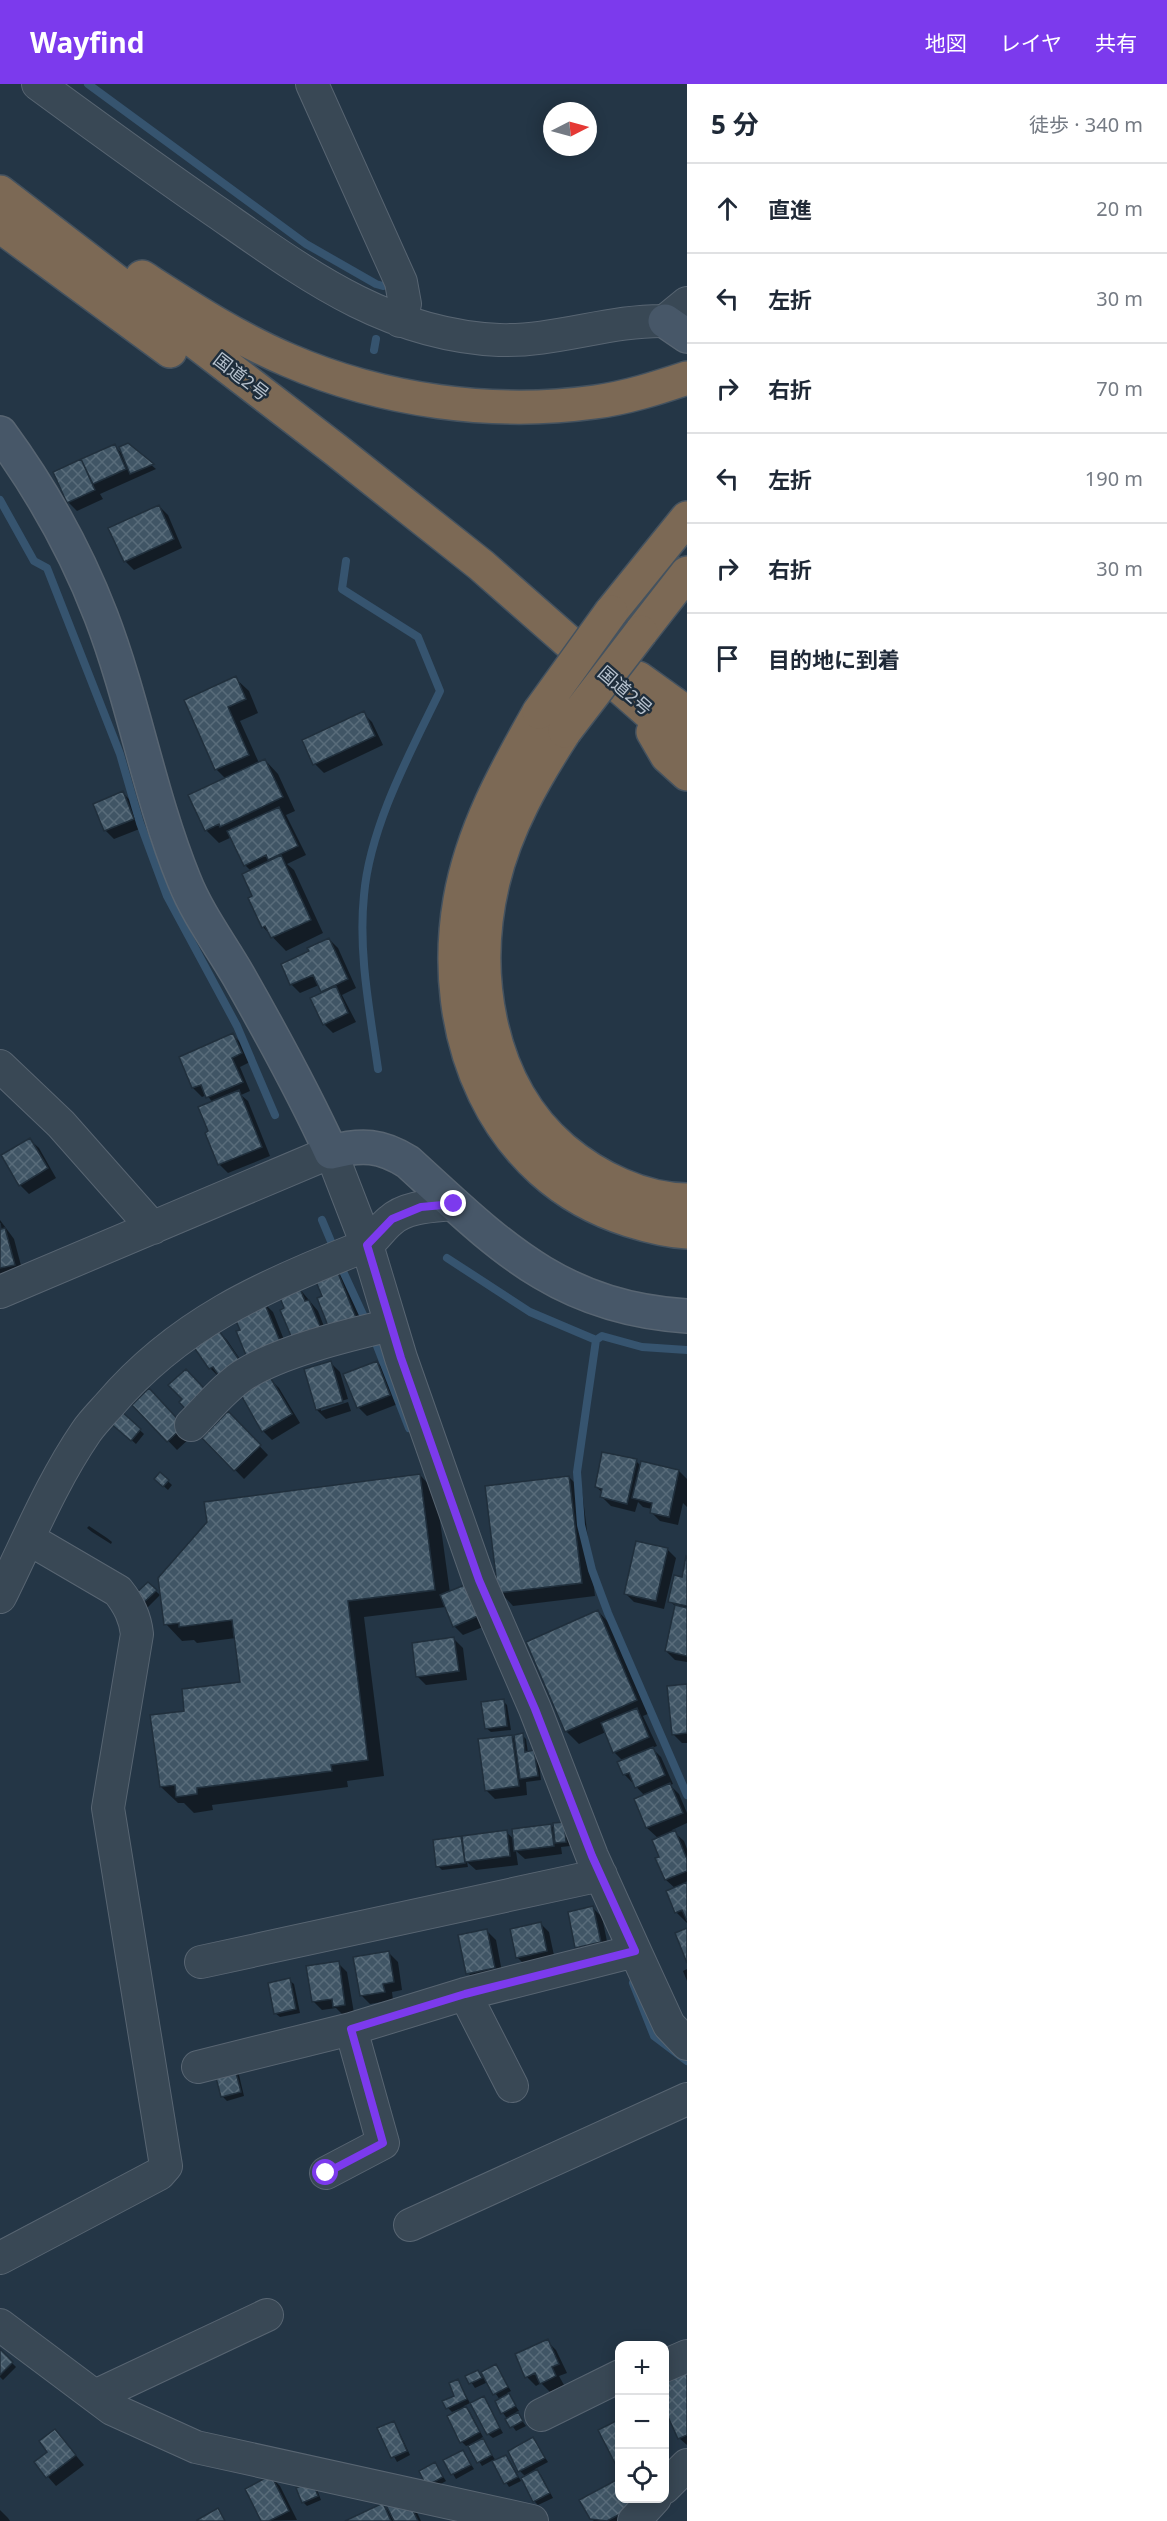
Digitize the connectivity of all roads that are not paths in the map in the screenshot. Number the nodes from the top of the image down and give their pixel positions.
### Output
1 (38, 84) edge
2 (312, 84) edge
3 (0, 190) edge
4 (0, 226) edge
5 (680, 320) edge
6 (400, 321) junction
7 (687, 378) edge
8 (0, 433) edge
9 (336, 450) junction
10 (687, 518) edge
11 (481, 566) junction
12 (687, 573) edge
13 (632, 698) junction
14 (687, 713) edge
15 (552, 721) junction
16 (687, 746) edge
17 (687, 774) edge
18 (0, 1066) edge
19 (331, 1152) junction
20 (687, 1200) edge
21 (454, 1204) junction
22 (153, 1227) junction
23 (687, 1232) edge
24 (367, 1245) junction
25 (0, 1292) edge
26 (687, 1316) edge
27 (391, 1324) junction
28 (191, 1425) dead end
29 (29, 1539) junction
30 (0, 1598) edge
31 (593, 1876) junction
32 (626, 1953) junction
33 (201, 1962) dead end
34 (465, 1994) junction
35 (351, 2029) junction
36 (687, 2044) edge
37 (198, 2067) dead end
38 (512, 2086) dead end
39 (687, 2099) edge
40 (326, 2173) dead end
41 (410, 2225) dead end
42 (0, 2258) edge
43 (267, 2315) dead end
44 (0, 2325) edge
45 (687, 2356) edge
46 (669, 2364) edge
47 (615, 2378) edge
48 (94, 2396) junction
49 (541, 2415) dead end
50 (687, 2464) edge
51 (669, 2483) edge
52 (651, 2503) edge
53 (532, 2521) edge
54 (634, 2521) edge

1 - 6 street
2 - 6 street
3 - 7 highway
3 - 9 highway, 国道2号
4 - 9 highway
5 - 6 street
8 - 19 street
9 - 11 highway, 国道2号
10 - 15 highway, bridge
11 - 13 highway, 国道2号
11 - 14 highway, 国道2号
12 - 15 highway, bridge
13 - 16 highway, 国道2号
13 - 17 highway
15 - 20 highway
15 - 23 highway
18 - 22 street
19 - 21 street
19 - 22 street
19 - 24 street
21 - 24 street
21 - 26 street
22 - 25 street
24 - 27 street
24 - 29 street
27 - 28 street
27 - 31 street
29 - 30 street
29 - 42 street
31 - 32 street
31 - 33 street
32 - 34 street
32 - 36 street
34 - 35 street
34 - 38 street
35 - 37 street
35 - 40 street
39 - 41 street
43 - 48 street
44 - 48 street
45 - 46 street
47 - 49 street
48 - 53 street
50 - 51 street
52 - 54 street

